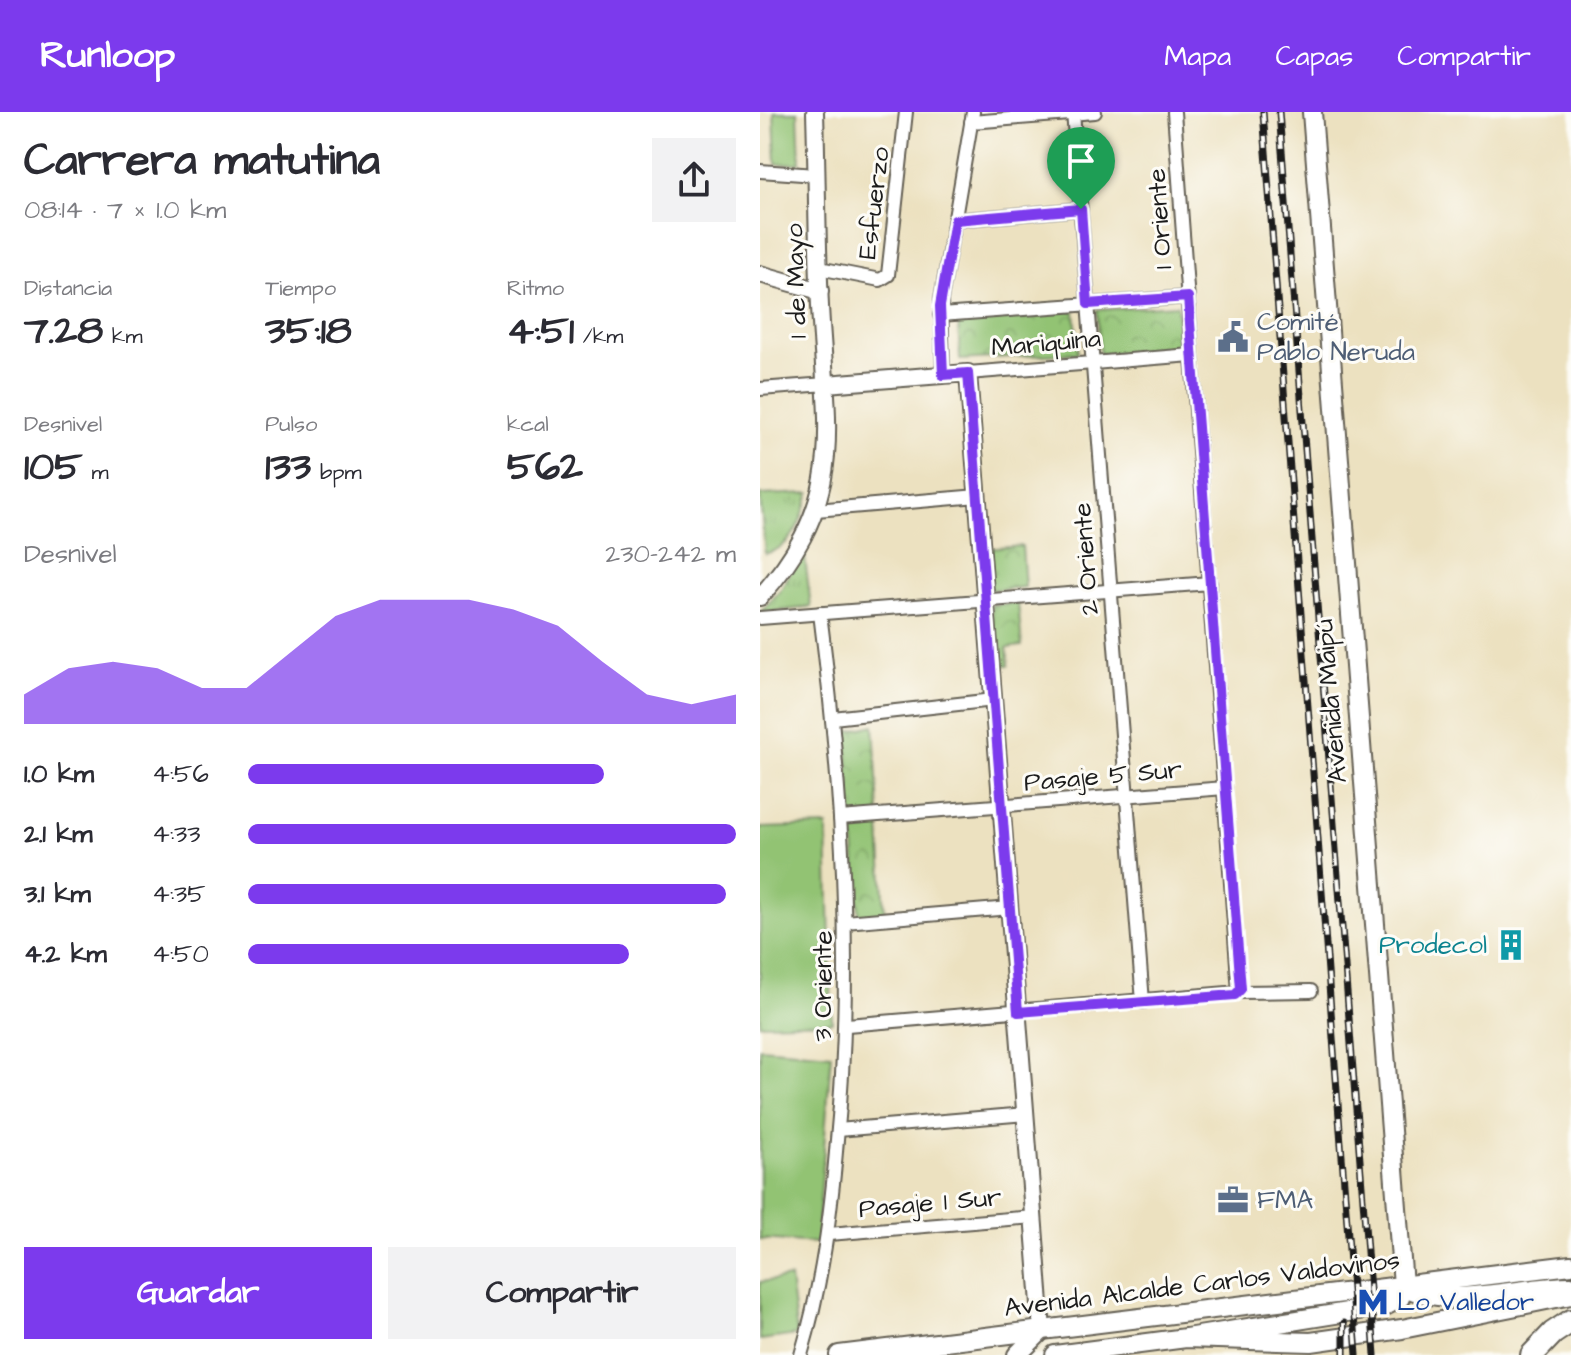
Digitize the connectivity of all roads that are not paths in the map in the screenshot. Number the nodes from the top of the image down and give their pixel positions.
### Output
1 (815, 112) edge
2 (906, 112) edge
3 (1095, 112) edge
4 (1174, 112) edge
5 (1312, 112) edge
6 (1073, 113) edge
7 (972, 117) edge
8 (760, 171) edge
9 (816, 175) junction
10 (1081, 209) junction
11 (955, 220) junction
12 (819, 268) junction
13 (760, 274) edge
14 (820, 291) junction
15 (1188, 297) junction
16 (1088, 304) junction
17 (940, 315) junction
18 (1192, 355) junction
19 (1093, 363) junction
20 (968, 373) junction
21 (943, 375) junction
22 (826, 384) junction
23 (760, 389) edge
24 (978, 496) junction
25 (816, 510) junction
26 (1210, 583) junction
27 (1111, 590) junction
28 (760, 597) edge
29 (986, 600) junction
30 (820, 613) junction
31 (760, 618) edge
32 (994, 700) junction
33 (833, 718) junction
34 (1225, 788) junction
35 (1127, 796) junction
36 (1002, 806) junction
37 (840, 818) junction
38 (1010, 908) junction
39 (845, 922) junction
40 (1311, 991) dead end
41 (1239, 992) junction
42 (1143, 1002) junction
43 (1018, 1012) junction
44 (847, 1025) junction
45 (1026, 1114) junction
46 (838, 1130) junction
47 (1034, 1217) junction
48 (829, 1234) junction
49 (1571, 1265) edge
50 (1403, 1285) junction
51 (1571, 1286) edge
52 (1571, 1295) edge
53 (1571, 1321) edge
54 (1042, 1330) junction
55 (1186, 1338) junction
56 (801, 1355) edge
57 (839, 1355) edge
58 (1017, 1355) edge
59 (1055, 1355) edge
60 (1532, 1355) edge

1 - 9 street, 1 de Mayo
2 - 12 street, Esfuerzo
3 - 6 street
4 - 15 street, 1 Oriente
5 - 50 main road, Avenida Maipú
6 - 7 street
6 - 10 street, 2 Oriente
7 - 11 street
8 - 9 street
9 - 12 street, 1 de Mayo
10 - 11 street
10 - 16 street, 2 Oriente
11 - 17 street
12 - 14 street, 1 de Mayo
13 - 14 street
14 - 22 street, 1 de Mayo
15 - 16 street
15 - 18 street, 1 Oriente
16 - 17 street
16 - 19 street, 2 Oriente
17 - 21 street
18 - 19 street, Mariquina
18 - 26 street, 1 Oriente
19 - 20 street, Mariquina
19 - 27 street, 2 Oriente
20 - 21 street, Mariquina
20 - 24 street
21 - 22 street, Mariquina
22 - 23 street, Mariquina
22 - 25 street, 1 de Mayo
24 - 25 street
24 - 29 street
25 - 28 street, 1 de Mayo
26 - 27 street
26 - 34 street, 1 Oriente
27 - 29 street
27 - 35 street, 2 Oriente
29 - 30 street
29 - 32 street
30 - 31 street
30 - 33 street, 3 Oriente
32 - 33 street
32 - 36 street
33 - 37 street, 3 Oriente
34 - 35 street, Pasaje 5 Sur
34 - 41 street, 1 Oriente
35 - 36 street, Pasaje 5 Sur
35 - 42 street, 2 Oriente
36 - 37 street, Pasaje 5 Sur
36 - 38 street
37 - 39 street, 3 Oriente
38 - 39 street
38 - 43 street
39 - 44 street, 3 Oriente
40 - 41 street
41 - 42 street
42 - 43 street
43 - 44 street
43 - 45 street
44 - 46 street, 3 Oriente
45 - 46 street
45 - 47 street
46 - 48 street, 3 Oriente
47 - 48 street, Pasaje 1 Sur
47 - 54 street
48 - 56 street, 3 Oriente
49 - 50 main road, Avenida Alcalde Carlos Valdovinos
50 - 51 main road
50 - 54 main road, Avenida Alcalde Carlos Valdovinos
50 - 55 main road
52 - 55 main road, Avenida Alcalde Carlos Valdovinos
53 - 60 highway
54 - 57 main road, Avenida Alcalde Carlos Valdovinos
54 - 58 main road
55 - 59 main road, Avenida Alcalde Carlos Valdovinos

